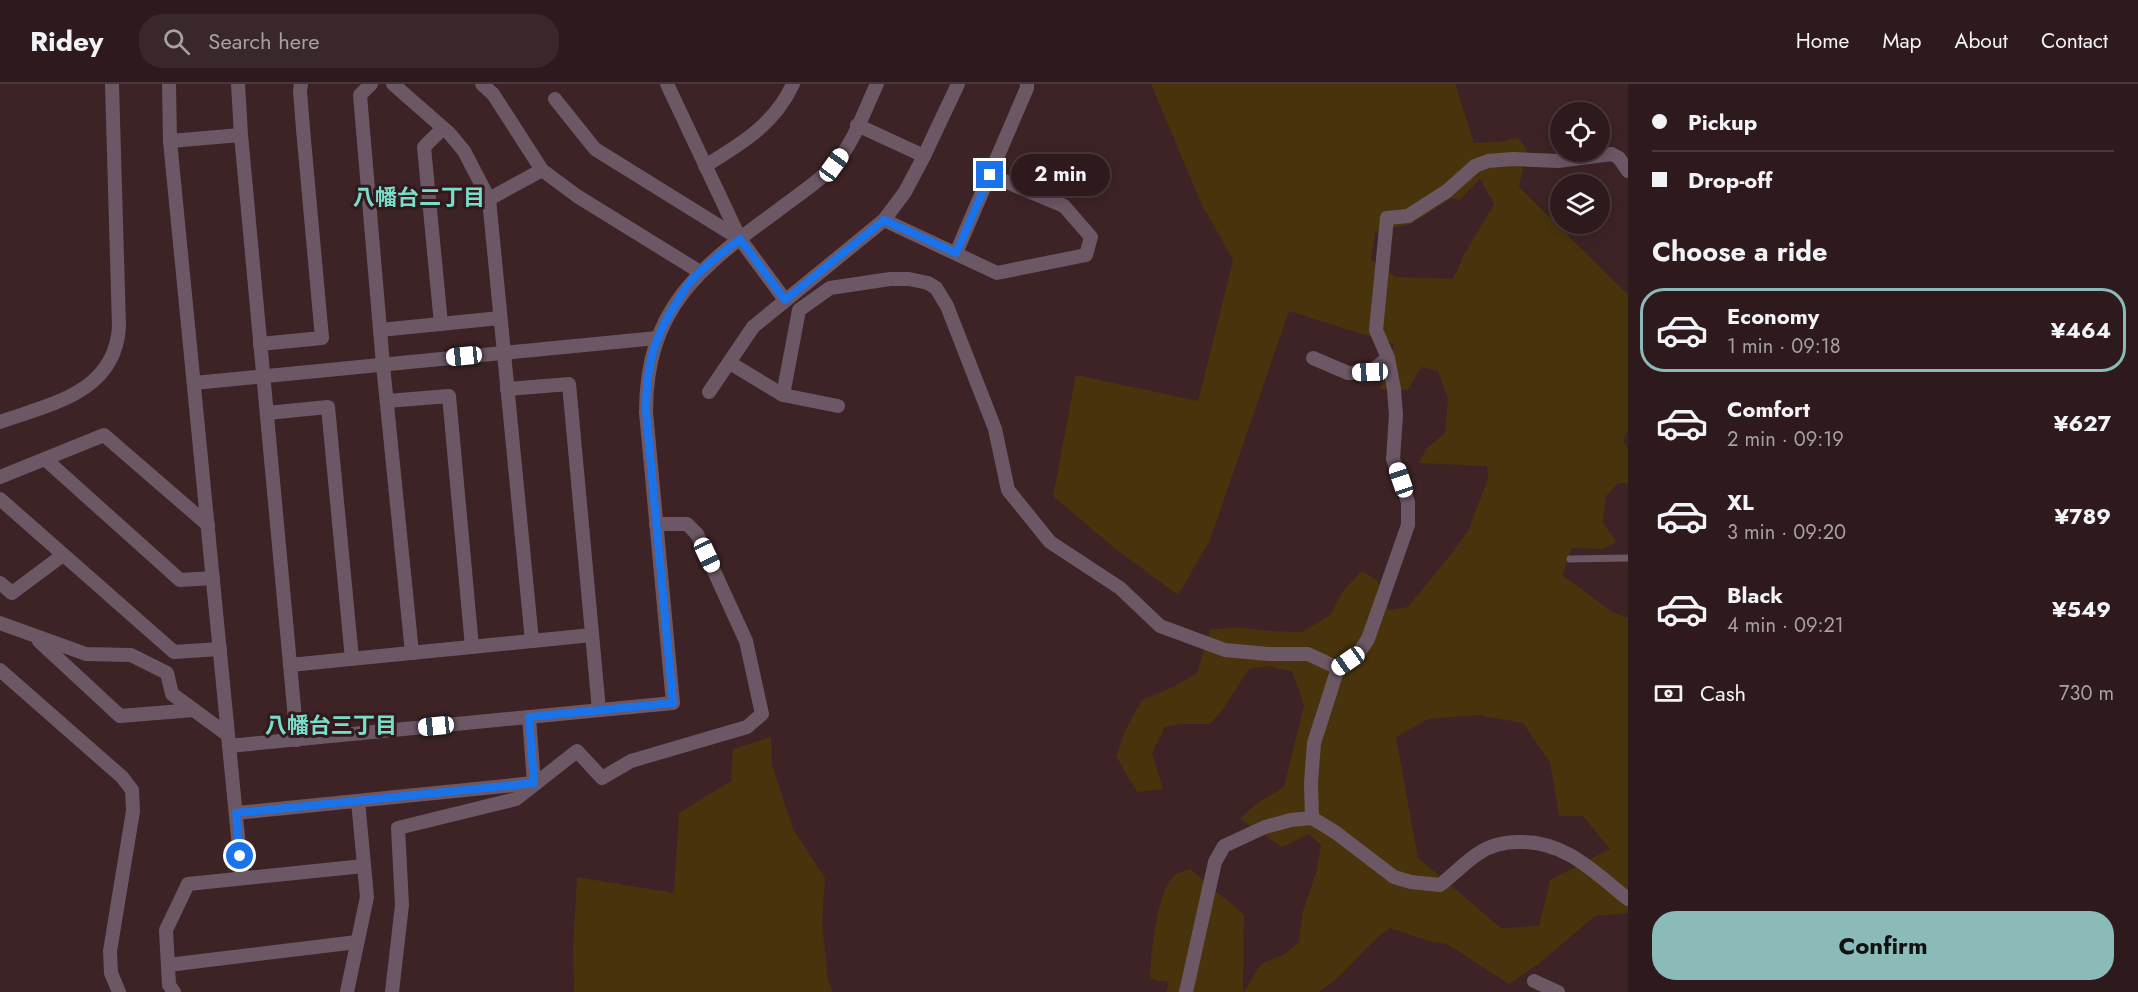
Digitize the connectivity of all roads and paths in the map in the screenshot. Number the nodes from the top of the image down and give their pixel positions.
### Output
1 (112, 84) edge
2 (169, 84) edge
3 (238, 84) edge
4 (301, 84) edge
5 (370, 84) edge
6 (393, 84) edge
7 (482, 84) edge
8 (667, 84) edge
9 (793, 84) edge
10 (877, 84) edge
11 (958, 84) edge
12 (1027, 84) edge
13 (555, 99) dead end
14 (857, 125) junction
15 (443, 128) junction
16 (241, 135) junction
17 (170, 141) junction
18 (924, 156) junction
19 (705, 166) junction
20 (543, 170) junction
21 (1628, 171) edge
22 (990, 175) junction
23 (489, 199) junction
24 (884, 220) junction
25 (740, 239) junction
26 (956, 253) junction
27 (700, 272) junction
28 (785, 300) junction
29 (500, 318) junction
30 (441, 324) junction
31 (380, 330) junction
32 (657, 338) junction
33 (260, 344) junction
34 (504, 351) junction
35 (1313, 358) dead end
36 (1388, 358) junction
37 (730, 363) junction
38 (383, 365) junction
39 (263, 376) junction
40 (194, 383) junction
41 (507, 389) junction
42 (709, 392) dead end
43 (783, 395) junction
44 (387, 401) junction
45 (838, 405) dead end
46 (267, 413) junction
47 (0, 422) edge
48 (45, 459) junction
49 (0, 477) edge
50 (0, 499) edge
51 (656, 524) junction
52 (208, 525) junction
53 (63, 555) junction
54 (1628, 558) edge
55 (1570, 559) dead end
56 (213, 578) junction
57 (0, 583) edge
58 (0, 623) edge
59 (592, 635) junction
60 (33, 636) junction
61 (532, 641) junction
62 (472, 647) junction
63 (220, 650) junction
64 (412, 653) junction
65 (352, 659) junction
66 (290, 665) junction
67 (1338, 668) junction
68 (0, 670) edge
69 (194, 710) junction
70 (599, 710) junction
71 (529, 717) junction
72 (297, 740) junction
73 (229, 741) junction
74 (534, 783) junction
75 (358, 801) junction
76 (236, 813) junction
77 (1312, 818) junction
78 (364, 866) junction
79 (242, 878) junction
80 (1628, 899) edge
81 (357, 942) junction
82 (168, 965) junction
83 (1534, 981) dead end
84 (119, 992) edge
85 (174, 992) edge
86 (347, 992) edge
87 (392, 992) edge
88 (1186, 992) edge
89 (1558, 992) edge

1 - 47 street
2 - 17 street
3 - 16 street
4 - 33 street
5 - 31 street
6 - 15 street
7 - 20 street
8 - 19 street
9 - 19 street
10 - 14 street
11 - 18 street
12 - 22 street
13 - 25 street
14 - 18 street
14 - 25 street
15 - 23 street
15 - 30 street
16 - 17 street
16 - 33 street
17 - 40 street
18 - 24 street
19 - 25 street
20 - 23 street
20 - 27 street
21 - 36 street
22 - 26 street
22 - 26 street
23 - 29 street
24 - 26 street
24 - 28 street
25 - 27 street
25 - 28 street
27 - 32 street
28 - 37 street
29 - 30 street
29 - 34 street
30 - 31 street
31 - 38 street
32 - 34 street
32 - 51 street
33 - 39 street
34 - 38 street
34 - 41 street
35 - 36 street
36 - 67 street
37 - 42 street
37 - 43 street
38 - 39 street
38 - 44 street
39 - 40 street
39 - 46 street
40 - 52 street
41 - 59 street
41 - 61 street
43 - 45 street
43 - 67 street
44 - 62 street
44 - 64 street
46 - 65 street
46 - 66 street
48 - 49 street
48 - 52 street
48 - 56 street
50 - 53 street
51 - 70 street
51 - 74 street
52 - 56 street
53 - 57 street
53 - 63 street
54 - 55 lane
56 - 63 street
58 - 60 street
59 - 61 street
59 - 70 street
60 - 69 street
60 - 69 street
61 - 62 street
62 - 64 street
63 - 73 street
64 - 65 street
65 - 66 street
66 - 72 street
67 - 77 street
68 - 84 street
69 - 73 street
70 - 71 street
71 - 72 street
71 - 74 street
72 - 73 street
73 - 76 street
74 - 75 street
74 - 87 street
75 - 76 street
75 - 78 street
76 - 79 street
77 - 80 street
77 - 88 street
78 - 79 street
78 - 81 street
79 - 82 street
81 - 82 street
81 - 86 street
82 - 85 street
83 - 89 street

